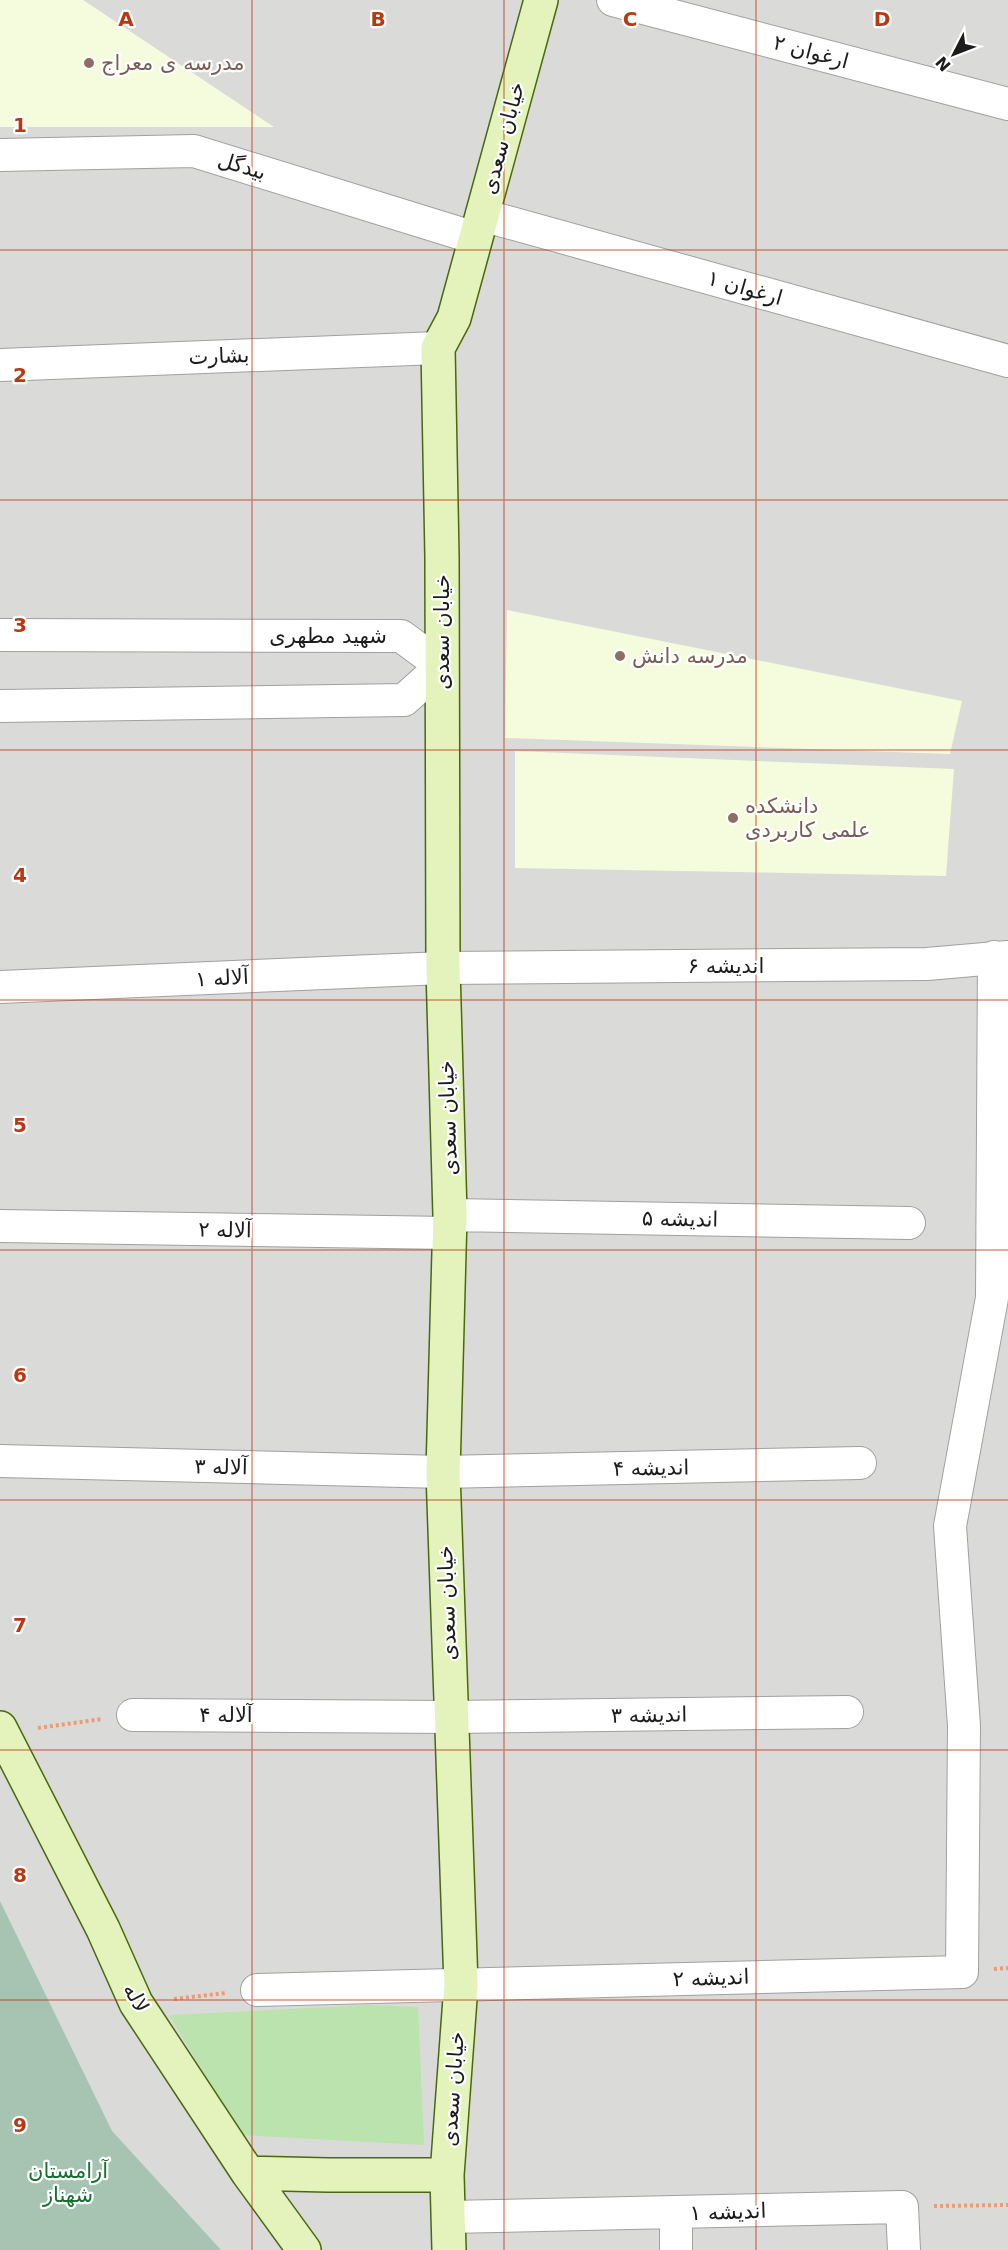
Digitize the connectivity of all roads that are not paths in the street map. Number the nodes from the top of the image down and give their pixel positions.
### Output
1 (541, 0) edge
2 (613, 0) edge
3 (1008, 104) edge
4 (0, 155) edge
5 (479, 226) junction
6 (438, 348) junction
7 (1008, 361) edge
8 (0, 365) edge
9 (0, 635) edge
10 (442, 666) junction
11 (0, 706) edge
12 (1001, 957) edge
13 (443, 968) junction
14 (0, 987) edge
15 (909, 1223) dead end
16 (450, 1224) junction
17 (0, 1226) edge
18 (0, 1461) edge
19 (860, 1463) dead end
20 (443, 1472) junction
21 (847, 1712) dead end
22 (132, 1715) road end
23 (451, 1717) junction
24 (1, 1731) edge
25 (460, 1985) junction
26 (257, 1990) road end
27 (248, 2173) junction
28 (447, 2175) junction
29 (676, 2213) junction
30 (448, 2217) junction
31 (304, 2250) edge
32 (449, 2250) edge
33 (676, 2250) edge
34 (904, 2250) edge

1 - 5 street, خیابان سعدی
2 - 3 street, ارغوان ۲
4 - 5 street, بیدگل
5 - 6 street, خیابان سعدی
5 - 7 street, ارغوان ۱
6 - 8 street, بشارت
6 - 10 street, خیابان سعدی
9 - 10 street, شهید مطهری
10 - 11 street
10 - 13 street, خیابان سعدی
12 - 13 street, اندیشه ۶
12 - 25 street, اندیشه ۲
13 - 14 street, آلاله ۱
13 - 16 street, خیابان سعدی
15 - 16 street, اندیشه ۵
16 - 17 street, آلاله ۲
16 - 20 street, خیابان سعدی
18 - 20 street, آلاله ۳
19 - 20 street, اندیشه ۴
20 - 23 street, خیابان سعدی
21 - 23 street, اندیشه ۳
22 - 23 street, آلاله ۴
23 - 25 street, خیابان سعدی
24 - 27 street, لاله
25 - 26 street, اندیشه ۲
25 - 28 street, خیابان سعدی
27 - 28 street
27 - 31 street, لاله
28 - 30 street, خیابان سعدی
29 - 30 street, اندیشه ۱
29 - 33 street
29 - 34 street, اندیشه ۱
30 - 32 street, خیابان سعدی

